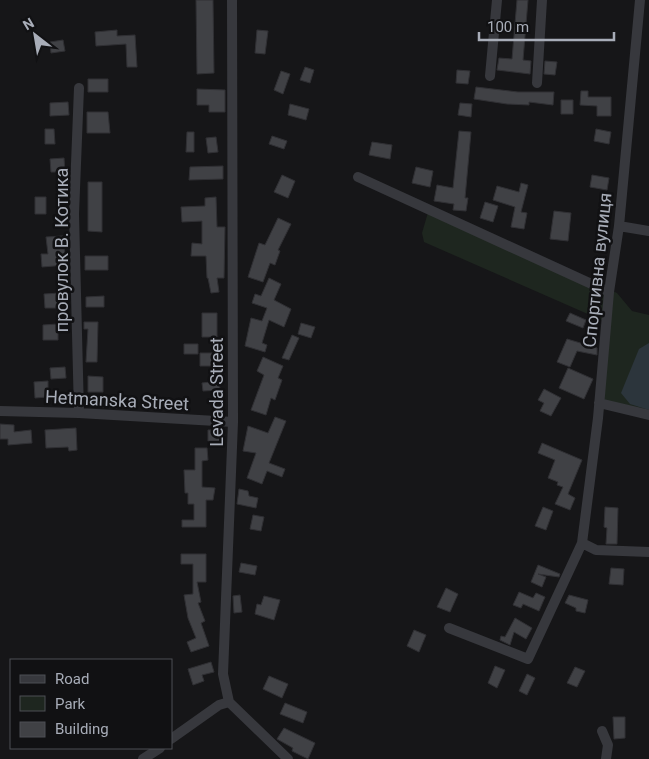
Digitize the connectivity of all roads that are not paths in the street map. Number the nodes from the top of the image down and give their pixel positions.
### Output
1 (232, 0) edge
2 (497, 0) edge
3 (542, 0) edge
4 (640, 0) edge
5 (490, 76) dead end
6 (537, 83) dead end
7 (79, 88) dead end
8 (358, 177) dead end
9 (618, 226) junction
10 (649, 230) edge
11 (609, 292) junction
12 (599, 403) junction
13 (0, 411) edge
14 (79, 413) junction
15 (649, 415) edge
16 (233, 422) junction
17 (582, 543) junction
18 (649, 552) edge
19 (449, 628) dead end
20 (229, 702) junction
21 (602, 731) dead end
22 (172, 738) edge
23 (158, 749) edge
24 (143, 759) edge
25 (288, 759) edge
26 (606, 759) edge

1 - 16 street, Levada Street
2 - 5 street
3 - 6 street
4 - 9 street, Спортивна вулиця
7 - 14 street, провулок В. Котика
8 - 11 street
9 - 10 street
9 - 11 street, Спортивна вулиця
11 - 12 street, Спортивна вулиця
12 - 15 street
12 - 17 street, Спортивна вулиця
13 - 14 street, Hetmanska Street
14 - 16 street, Hetmanska Street
16 - 20 street, Levada Street
17 - 18 street
17 - 19 street, Спортивна вулиця
20 - 22 street
20 - 25 street
21 - 26 street
23 - 24 street

